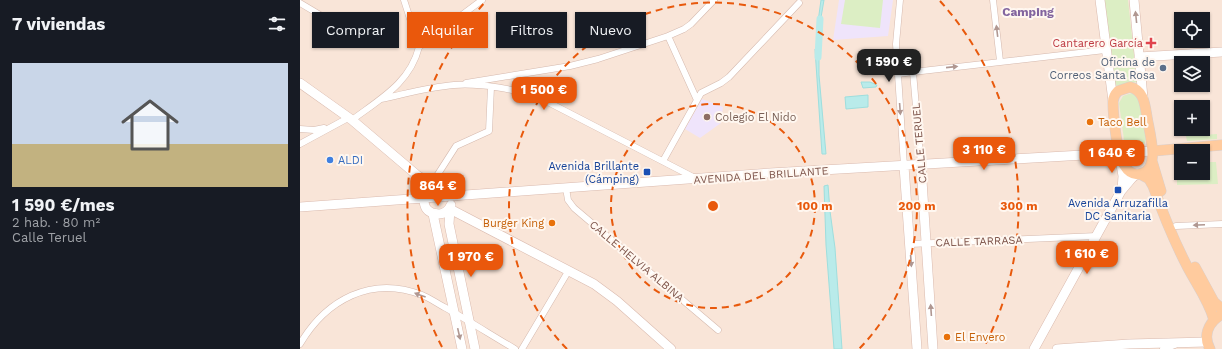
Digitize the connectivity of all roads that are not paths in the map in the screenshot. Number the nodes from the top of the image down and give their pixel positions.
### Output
1 (404, 0) edge
2 (482, 0) edge
3 (714, 0) edge
4 (900, 0) edge
5 (993, 0) edge
6 (1100, 0) edge
7 (1134, 0) edge
8 (300, 3) edge
9 (799, 3) dead end
10 (315, 12) edge
11 (408, 12) edge
12 (466, 12) edge
13 (668, 36) junction
14 (420, 48) edge
15 (1105, 50) junction
16 (1222, 52) edge
17 (1139, 57) junction
18 (1000, 61) junction
19 (913, 72) junction
20 (898, 74) junction
21 (505, 76) junction
22 (300, 83) edge
23 (455, 85) junction
24 (491, 87) junction
25 (506, 89) junction
26 (1143, 98) junction
27 (381, 99) junction
28 (697, 100) junction
29 (1113, 100) junction
30 (350, 119) junction
31 (329, 128) junction
32 (300, 129) edge
33 (300, 144) edge
34 (1222, 145) edge
35 (1153, 151) junction
36 (1119, 155) junction
37 (663, 161) junction
38 (1152, 161) junction
39 (921, 165) junction
40 (904, 166) junction
41 (1139, 174) junction
42 (418, 176) junction
43 (696, 179) junction
44 (431, 185) junction
45 (566, 188) junction
46 (1121, 191) junction
47 (452, 196) junction
48 (422, 198) junction
49 (300, 207) edge
50 (450, 209) junction
51 (433, 214) junction
52 (1222, 224) edge
53 (1176, 226) junction
54 (1097, 236) junction
55 (926, 243) junction
56 (910, 244) junction
57 (569, 270) junction
58 (1222, 309) edge
59 (454, 312) junction
60 (1218, 317) edge
61 (469, 321) junction
62 (718, 330) dead end
63 (300, 344) edge
64 (1180, 344) junction
65 (1209, 346) edge
66 (1131, 347) edge
67 (462, 349) edge
68 (475, 349) edge
69 (515, 349) edge
70 (522, 349) edge
71 (671, 349) edge
72 (917, 349) edge
73 (933, 349) edge
74 (1034, 349) edge
75 (1057, 349) edge
76 (1163, 349) edge

1 - 11 street
2 - 12 street
3 - 13 street
4 - 20 street, CALLE TERUEL
18 -> 5 street
6 - 15 main road
17 -> 7 main road
8 - 10 street
9 - 28 street
13 - 21 street
13 - 28 street
14 - 27 street
15 - 18 street
15 - 29 main road
16 - 17 main road
17 - 26 main road
19 -> 18 street
19 - 20 street
19 - 39 street, CALLE TERUEL
20 -> 40 street, CALLE TERUEL
21 - 23 street
21 - 25 street
22 - 30 main road
23 - 24 street
23 - 27 street
24 - 25 street
24 - 44 street
25 - 37 street
26 - 29 main road
26 - 35 main road
27 - 30 street
28 - 37 street
29 - 36 main road
30 - 31 street
30 - 42 main road
31 - 32 street
31 - 33 street
34 - 35 main road, AVENIDA DEL BRILLANTE
35 - 36 main road, AVENIDA DEL BRILLANTE
35 - 38 main road
36 - 39 main road, AVENIDA DEL BRILLANTE
36 - 41 main road
36 - 46 main road
37 - 43 street
38 - 41 main road
38 - 53 main road
39 - 40 main road, AVENIDA DEL BRILLANTE
39 - 55 main road, CALLE TERUEL
40 - 43 main road, AVENIDA DEL BRILLANTE
40 - 56 main road, CALLE TERUEL
41 - 46 main road
41 - 60 main road
42 - 44 main road
42 - 48 main road
43 - 45 main road, AVENIDA DEL BRILLANTE
44 - 47 main road
45 - 47 main road, AVENIDA DEL BRILLANTE
45 - 62 street, CALLE HELVIA ALBINA
46 - 54 main road
47 - 48 main road, AVENIDA DEL BRILLANTE
47 - 50 main road
48 - 49 main road, AVENIDA DEL BRILLANTE
48 - 51 main road
50 - 51 main road
50 - 57 main road
50 - 61 main road
51 - 59 main road
52 -> 53 street
53 - 58 main road
54 - 55 street, CALLE TARRASA
54 - 74 main road
55 - 56 street, CALLE TARRASA
73 -> 55 main road, CALLE TERUEL
56 -> 72 main road, CALLE TERUEL
57 - 70 street
57 - 71 main road
59 - 61 street
59 -> 63 street
59 -> 67 main road
60 - 65 main road
61 - 68 main road
61 - 69 street
64 - 65 main road
64 - 66 main road
64 - 76 street
66 - 75 main road

